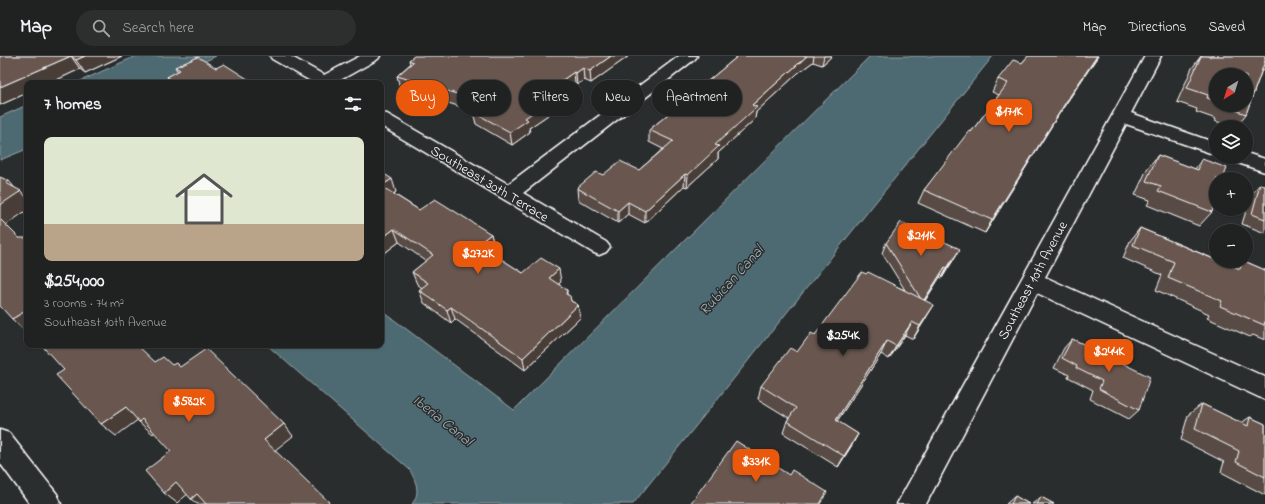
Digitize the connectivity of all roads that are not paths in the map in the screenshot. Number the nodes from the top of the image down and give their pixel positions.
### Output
1 (278, 56) edge
2 (372, 56) edge
3 (689, 56) edge
4 (1153, 56) edge
5 (320, 80) edge
6 (330, 80) edge
7 (1121, 116) junction
8 (384, 120) edge
9 (1209, 147) edge
10 (1253, 162) edge
11 (1265, 166) edge
12 (508, 194) junction
13 (599, 247) dead end
14 (1032, 281) junction
15 (1265, 389) edge
16 (0, 442) edge
17 (47, 504) edge
18 (911, 504) edge

1 - 5 street
2 - 6 street
3 - 12 street
4 - 7 street, Southeast 10th Avenue
7 - 9 street
7 - 14 street, Southeast 10th Avenue
8 - 12 street, Southeast 30th Terrace
10 - 11 street
12 - 13 street, Southeast 30th Terrace
14 - 15 street
14 - 18 street, Southeast 10th Avenue
16 - 17 street

